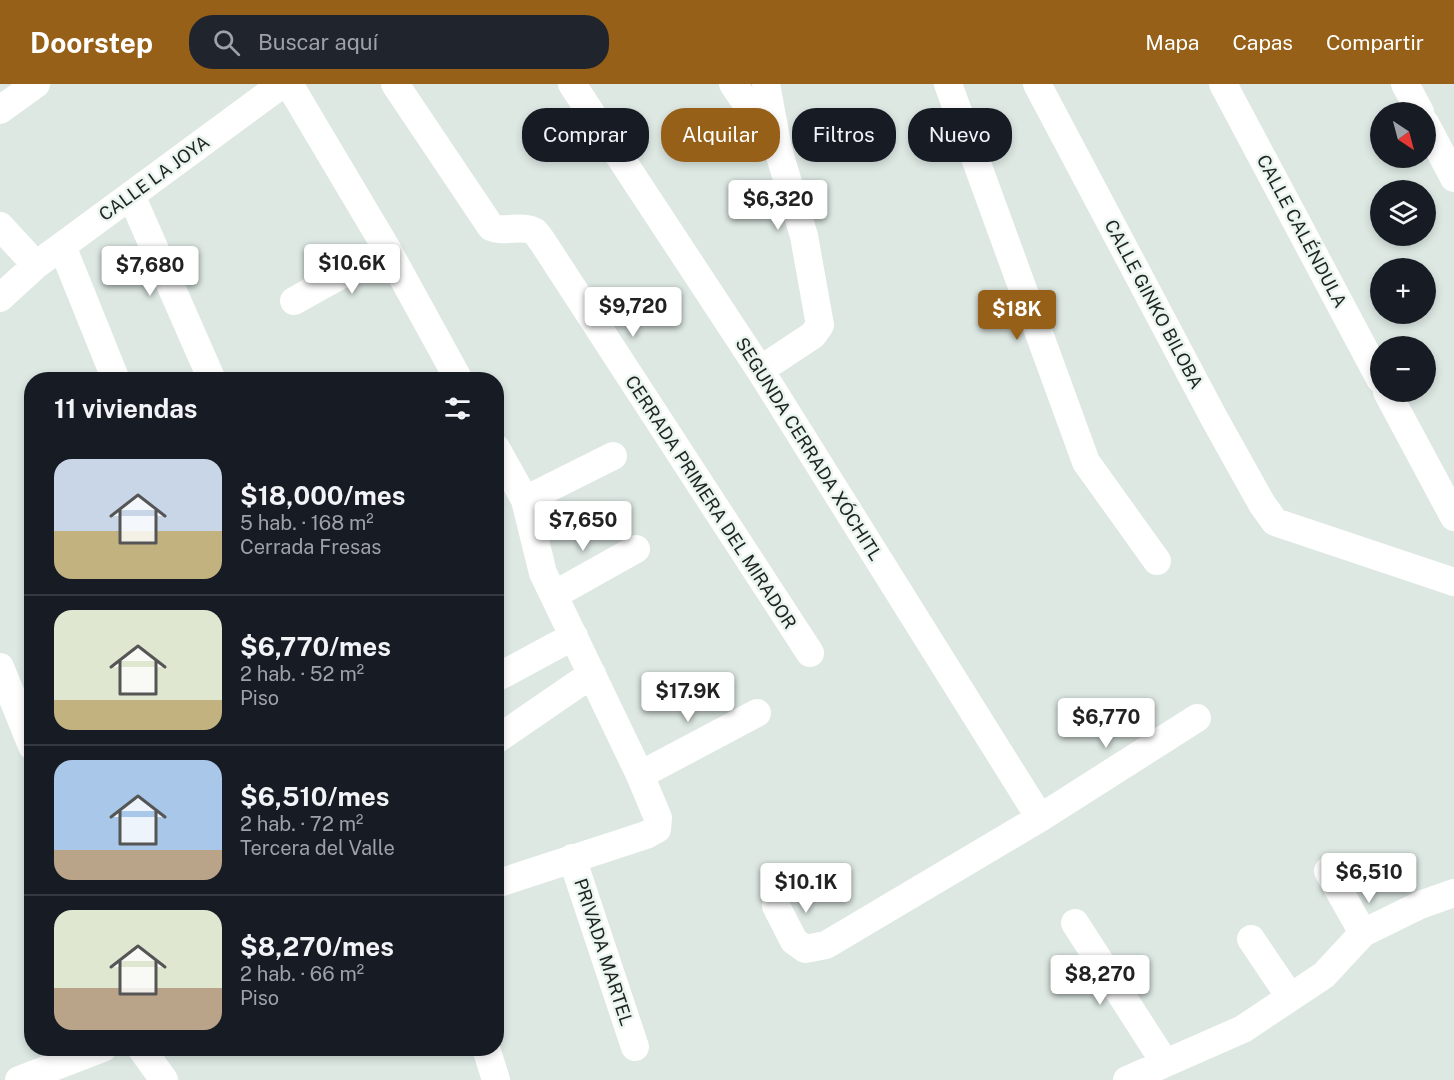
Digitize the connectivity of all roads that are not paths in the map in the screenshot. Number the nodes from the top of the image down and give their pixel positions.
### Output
1 (36, 84) edge
2 (282, 84) edge
3 (289, 84) edge
4 (395, 84) edge
5 (572, 84) edge
6 (733, 84) edge
7 (766, 84) edge
8 (948, 84) edge
9 (1036, 84) edge
10 (1223, 84) edge
11 (1405, 84) edge
12 (1415, 102) edge
13 (750, 108) edge
14 (770, 108) edge
15 (0, 110) edge
16 (1436, 144) edge
17 (780, 156) edge
18 (1454, 178) edge
19 (131, 195) junction
20 (0, 226) edge
21 (62, 246) junction
22 (387, 249) junction
23 (36, 265) junction
24 (0, 298) edge
25 (294, 301) dead end
26 (1370, 360) edge
27 (760, 370) junction
28 (113, 372) edge
29 (208, 372) edge
30 (451, 372) edge
31 (1392, 402) edge
32 (613, 456) dead end
33 (504, 462) edge
34 (525, 500) junction
35 (1454, 518) edge
36 (636, 549) dead end
37 (1157, 561) dead end
38 (1454, 582) edge
39 (554, 595) junction
40 (574, 636) junction
41 (810, 653) dead end
42 (0, 668) edge
43 (504, 674) edge
44 (592, 674) junction
45 (757, 713) dead end
46 (1197, 718) dead end
47 (24, 726) edge
48 (504, 734) edge
49 (640, 775) junction
50 (1040, 818) junction
51 (572, 858) junction
52 (1328, 871) dead end
53 (504, 881) edge
54 (1454, 893) edge
55 (776, 906) dead end
56 (1075, 923) dead end
57 (1363, 933) junction
58 (1251, 939) dead end
59 (1290, 997) junction
60 (635, 1047) dead end
61 (82, 1056) edge
62 (147, 1056) edge
63 (488, 1056) edge
64 (1165, 1063) junction
65 (19, 1080) edge
66 (164, 1080) edge
67 (496, 1080) edge
68 (1127, 1080) edge

1 - 15 street
2 - 19 street, CALLE LA JOYA
3 - 22 street
4 - 41 street, CERRADA PRIMERA DEL MIRADOR
5 - 27 street, SEGUNDA CERRADA XÓCHITL
6 - 13 street
7 - 14 street
8 - 37 street
9 - 38 street, CALLE GINKO BILOBA
10 - 26 street, CALLE CALÉNDULA
11 - 12 street
16 - 18 street
17 - 27 street
19 - 21 street, CALLE LA JOYA
19 - 29 street
20 - 23 street
21 - 23 street, CALLE LA JOYA
21 - 28 street
22 - 25 street
22 - 30 street
23 - 24 street, CALLE LA JOYA
27 - 50 street, SEGUNDA CERRADA XÓCHITL
31 - 35 street
32 - 34 street
33 - 34 street
34 - 39 street
36 - 39 street
39 - 40 street
40 - 43 street
40 - 44 street
42 - 47 street
44 - 48 street
44 - 49 street
45 - 49 street
46 - 50 street
49 - 51 street
50 - 55 street
51 - 53 street
51 - 60 street, PRIVADA MARTEL
52 - 57 street
54 - 57 street
56 - 64 street
57 - 59 street
58 - 59 street
59 - 64 street
61 - 65 street
62 - 66 street
63 - 67 street
64 - 68 street

